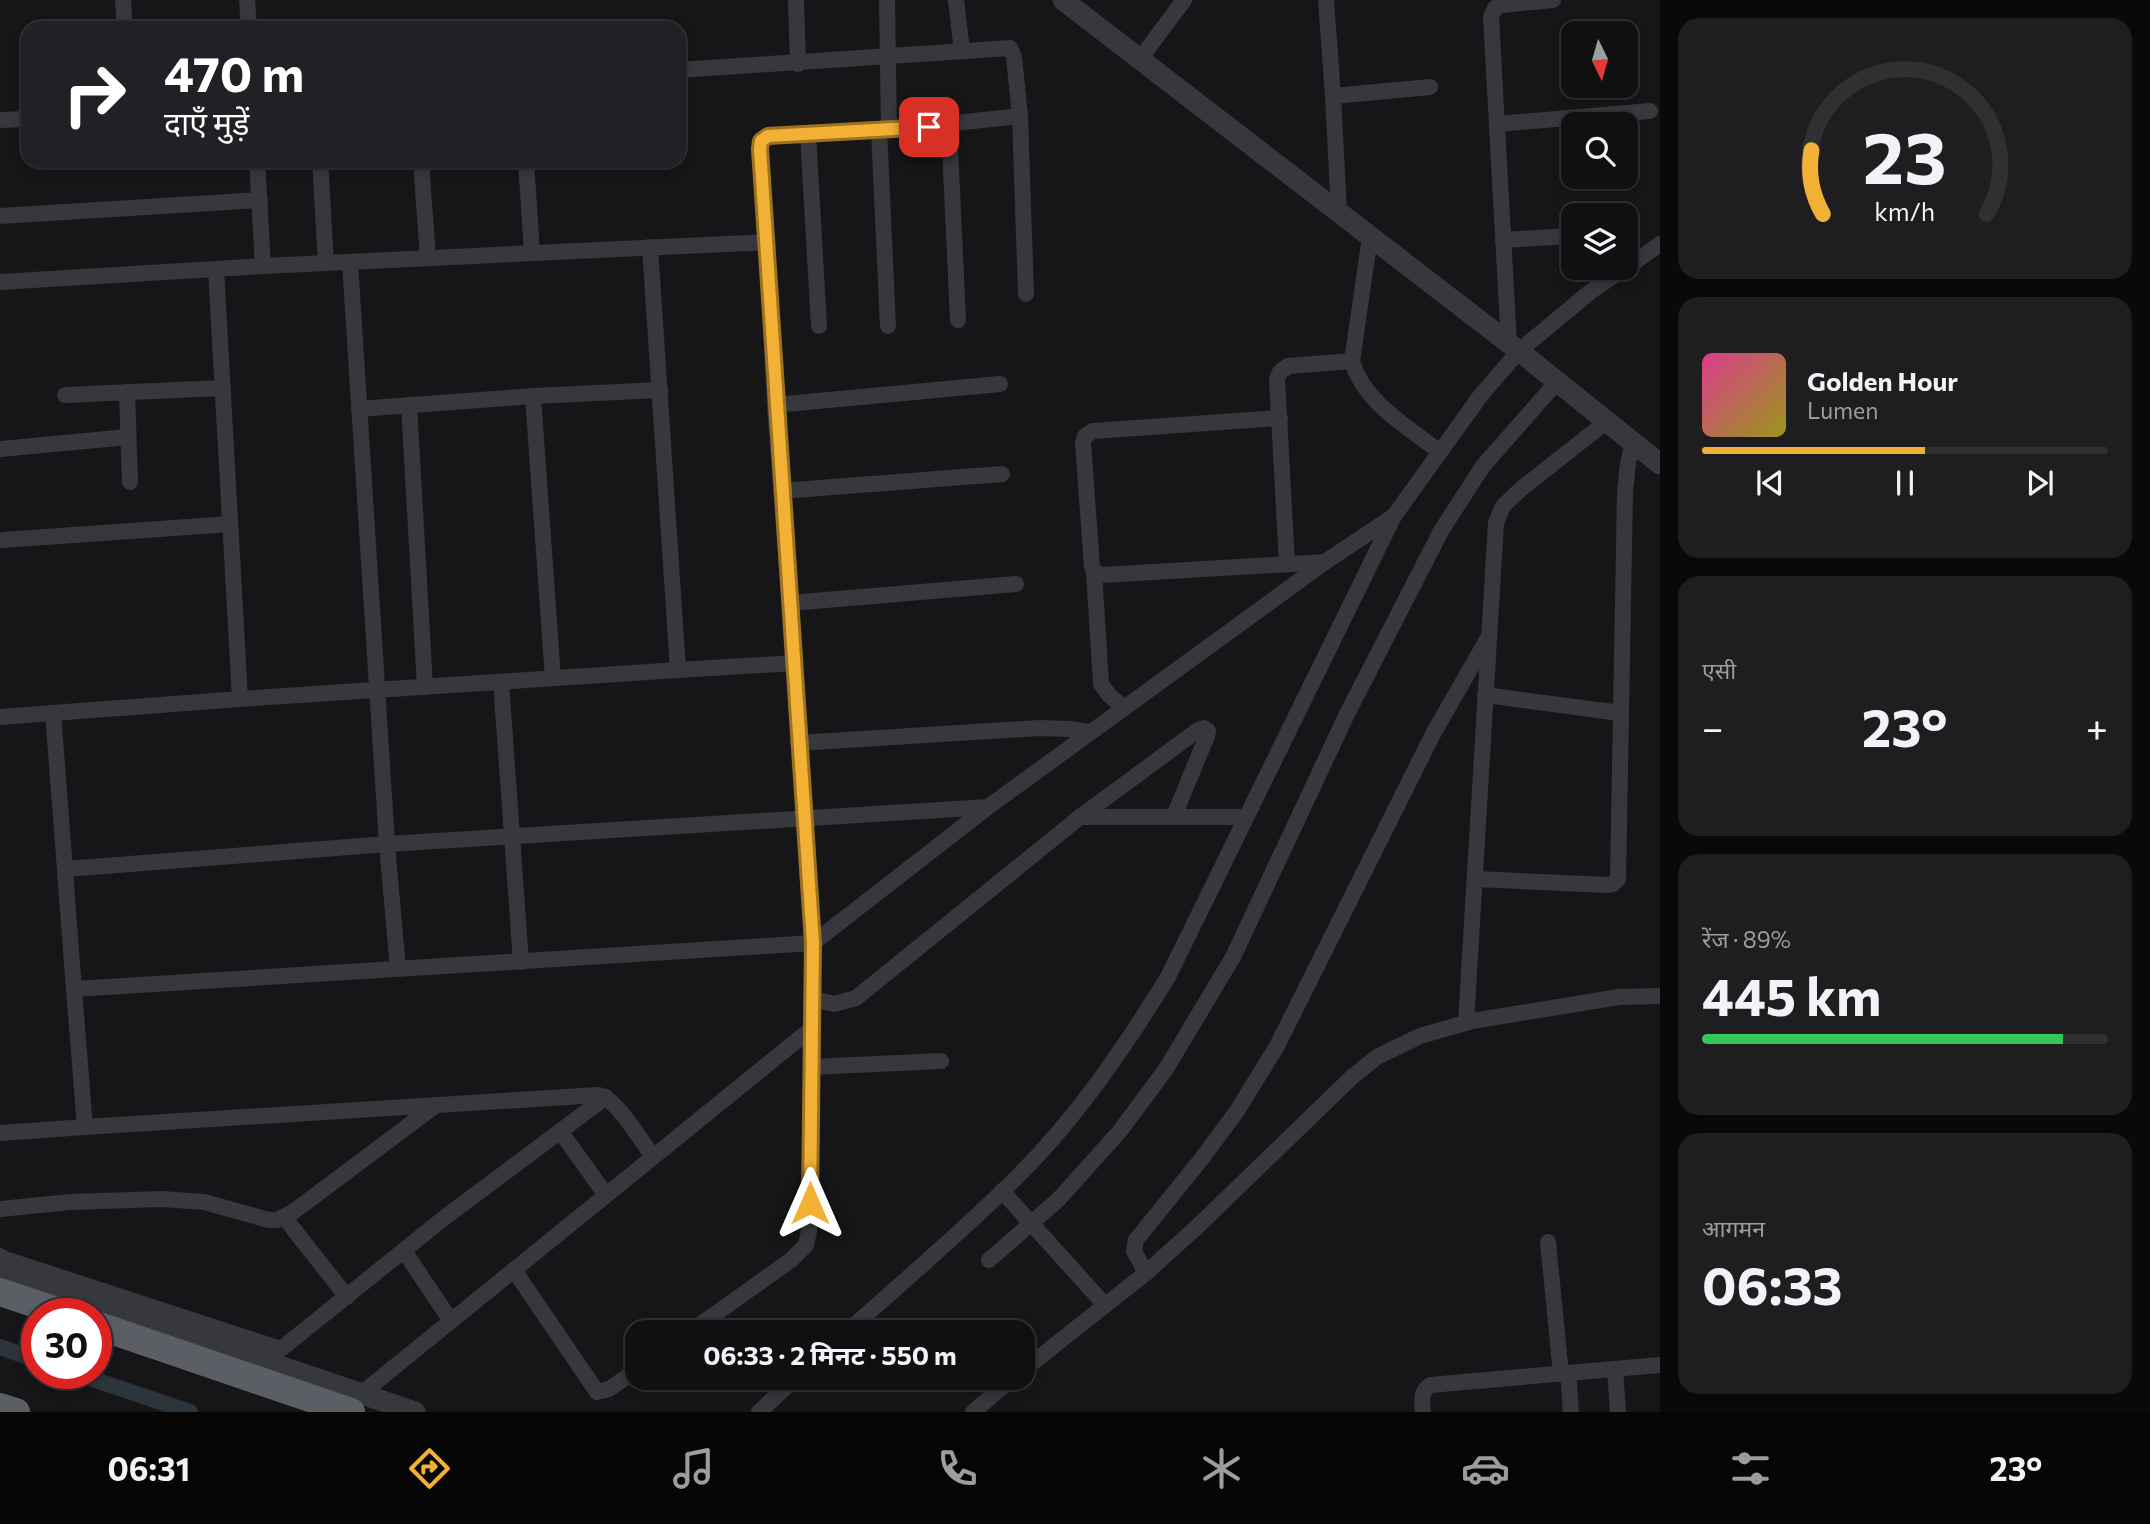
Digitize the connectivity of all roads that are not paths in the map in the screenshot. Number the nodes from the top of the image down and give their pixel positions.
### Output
1 (123, 0) edge
2 (247, 0) edge
3 (796, 0) edge
4 (887, 0) edge
5 (956, 0) edge
6 (1063, 0) edge
7 (1184, 0) edge
8 (1312, 0) edge
9 (1553, 0) edge
10 (1326, 6) edge
11 (124, 21) edge
12 (248, 21) edge
13 (962, 51) junction
14 (888, 57) junction
15 (1140, 59) junction
16 (798, 64) junction
17 (686, 70) edge
18 (1430, 87) dead end
19 (1333, 96) junction
20 (1650, 111) dead end
21 (1020, 117) junction
22 (21, 119) edge
23 (0, 120) edge
24 (1497, 124) junction
25 (949, 125) junction
26 (884, 130) junction
27 (808, 134) junction
28 (258, 168) edge
29 (320, 168) edge
30 (422, 168) edge
31 (526, 168) edge
32 (260, 200) junction
33 (1339, 212) junction
34 (0, 216) edge
35 (1370, 237) junction
36 (1561, 237) edge
37 (1503, 240) junction
38 (767, 242) junction
39 (1660, 244) edge
40 (650, 247) junction
41 (532, 253) junction
42 (428, 258) junction
43 (1638, 260) edge
44 (350, 262) junction
45 (326, 263) junction
46 (263, 266) junction
47 (216, 269) junction
48 (1608, 280) edge
49 (0, 282) edge
50 (1026, 294) dead end
51 (958, 320) dead end
52 (819, 326) dead end
53 (888, 326) dead end
54 (1514, 348) junction
55 (1352, 361) junction
56 (1547, 374) junction
57 (1000, 384) dead end
58 (222, 388) junction
59 (660, 390) junction
60 (127, 392) junction
61 (65, 395) dead end
62 (533, 396) junction
63 (409, 405) junction
64 (775, 405) junction
65 (359, 409) junction
66 (1280, 418) junction
67 (1606, 422) junction
68 (128, 437) junction
69 (1633, 443) junction
70 (0, 449) edge
71 (1440, 452) junction
72 (1660, 464) edge
73 (1002, 474) dead end
74 (130, 482) dead end
75 (781, 491) junction
76 (1394, 516) junction
77 (230, 524) junction
78 (3, 540) dead end
79 (1325, 562) junction
80 (1287, 564) junction
81 (1094, 572) junction
82 (1016, 584) dead end
83 (789, 603) junction
84 (1488, 638) junction
85 (794, 663) junction
86 (678, 670) junction
87 (553, 678) junction
88 (501, 682) junction
89 (425, 687) junction
90 (377, 690) junction
91 (1485, 695) junction
92 (240, 699) junction
93 (1124, 708) junction
94 (53, 713) junction
95 (1620, 713) junction
96 (0, 717) edge
97 (1091, 732) junction
98 (798, 743) junction
99 (988, 807) junction
100 (1174, 816) junction
101 (1080, 817) junction
102 (1245, 817) junction
103 (804, 820) junction
104 (514, 836) junction
105 (387, 844) junction
106 (65, 869) junction
107 (1475, 878) junction
108 (813, 943) junction
109 (521, 962) junction
110 (398, 968) junction
111 (74, 989) junction
112 (1660, 996) edge
113 (813, 999) junction
114 (1466, 1023) junction
115 (811, 1029) junction
116 (941, 1061) dead end
117 (811, 1067) junction
118 (606, 1097) junction
119 (436, 1105) junction
120 (85, 1127) junction
121 (560, 1131) junction
122 (0, 1133) edge
123 (653, 1157) junction
124 (606, 1195) junction
125 (1010, 1202) junction
126 (0, 1209) edge
127 (284, 1217) junction
128 (1031, 1226) junction
129 (1548, 1242) dead end
130 (404, 1251) junction
131 (0, 1256) edge
132 (989, 1260) dead end
133 (514, 1270) junction
134 (0, 1271) edge
135 (1146, 1273) junction
136 (0, 1292) edge
137 (347, 1297) junction
138 (21, 1299) edge
139 (1105, 1305) junction
140 (707, 1320) edge
141 (863, 1320) edge
142 (451, 1321) junction
143 (112, 1330) edge
144 (1035, 1361) edge
145 (1660, 1365) edge
146 (1615, 1369) junction
147 (1564, 1373) junction
148 (625, 1378) edge
149 (783, 1390) edge
150 (999, 1390) edge
151 (356, 1403) edge
152 (0, 1407) edge
153 (16, 1412) edge
154 (415, 1412) edge
155 (759, 1412) edge
156 (973, 1412) edge
157 (1423, 1412) edge
158 (1571, 1412) edge
159 (1618, 1412) edge

1 - 11 street
2 - 12 street
3 - 16 street
4 - 14 street
5 - 13 street
6 - 15 street
7 - 15 street
8 - 10 street
9 - 24 street
10 - 19 street
13 - 14 street
13 - 21 street
14 - 16 street
14 - 26 street
15 - 33 street
16 - 17 street
18 - 19 street
19 - 33 street
20 - 24 street
21 - 25 street
21 - 50 street
22 - 23 street
24 - 37 street
25 - 26 street
25 - 51 street
26 - 27 street
26 - 53 street
27 - 38 street
27 - 52 street
28 - 32 street
29 - 45 street
30 - 42 street
31 - 41 street
32 - 34 street
32 - 46 street
33 - 35 street
35 - 54 street
35 - 55 street
36 - 37 street
37 - 54 street
38 - 40 street
38 - 64 street
39 - 43 street
40 - 41 street
40 - 59 street
41 - 42 street
42 - 44 street
44 - 45 street
44 - 65 street
45 - 46 street
46 - 47 street
47 - 49 street
47 - 58 street
48 - 54 street
54 - 56 street
54 - 71 street
55 - 66 street
55 - 71 street
56 - 67 street
56 - 128 street
57 - 64 street
58 - 60 street
58 - 77 street
59 - 62 street
59 - 86 street
60 - 61 street
60 - 68 street
62 - 63 street
62 - 87 street
63 - 65 street
63 - 89 street
64 - 75 street
65 - 90 street
66 - 80 street
66 - 81 street
67 - 69 street
67 - 84 street
68 - 70 street
68 - 74 street
69 - 72 street
69 - 95 street
71 - 76 street
73 - 75 street
75 - 83 street
76 - 79 street
76 - 102 street
77 - 78 street
77 - 92 street
79 - 80 street
79 - 93 street
80 - 81 street
81 - 93 street
82 - 83 street
83 - 85 street
84 - 91 street
84 - 135 street
85 - 86 street
85 - 98 street
86 - 87 street
87 - 88 street
88 - 89 street
88 - 104 street
89 - 90 street
90 - 92 street
90 - 105 street
91 - 95 street
91 - 107 street
92 - 94 street
93 - 97 street
94 - 96 street
94 - 106 street
95 - 107 street
97 - 98 street
97 - 99 street
98 - 103 street
99 - 103 street
99 - 108 street
100 - 101 street
100 - 101 street
100 - 102 street
101 - 113 street
102 - 125 street
103 - 104 street
103 - 108 street
104 - 105 street
104 - 109 street
105 - 106 street
105 - 110 street
106 - 111 street
107 - 114 street
108 - 109 street
108 - 113 street
109 - 110 street
110 - 111 street
111 - 120 street
112 - 114 street
113 - 115 street
114 - 135 street
115 - 117 street
115 - 123 street
116 - 117 street
117 - 140 street
118 - 119 street
118 - 121 street
118 - 123 street
119 - 120 street
119 - 127 street
120 - 122 street
121 - 124 street
121 - 130 street
123 - 124 street
124 - 133 street
125 - 128 street
125 - 141 street
126 - 127 street
127 - 137 street
128 - 132 street
128 - 139 street
129 - 147 street
130 - 137 street
130 - 142 street
131 - 137 street
133 - 142 street
133 - 148 street
134 - 151 street
135 - 139 street
136 - 138 highway
139 - 144 street
142 - 151 street
143 - 151 highway
145 - 146 street
146 - 147 street
146 - 159 street
147 - 157 street
147 - 158 street
149 - 155 street
150 - 156 street
151 - 154 street
152 - 153 highway

